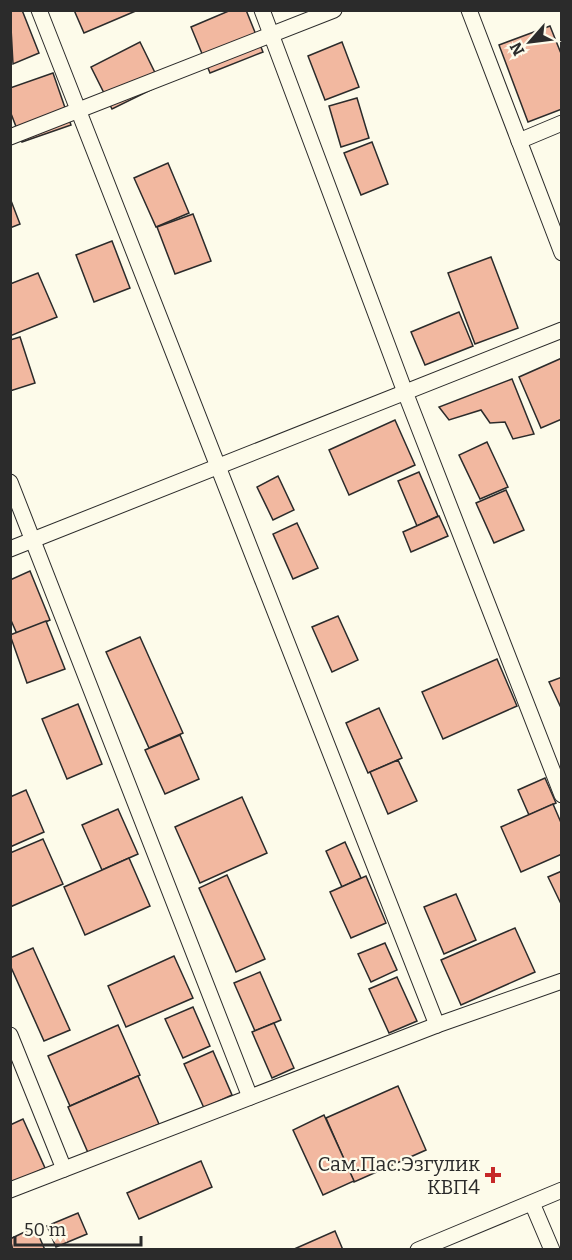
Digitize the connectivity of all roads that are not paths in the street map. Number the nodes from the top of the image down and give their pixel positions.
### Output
1 (39, 10) edge
2 (262, 10) edge
3 (334, 10) edge
4 (469, 10) edge
5 (272, 36) junction
6 (78, 109) junction
7 (561, 123) edge
8 (10, 137) edge
9 (519, 141) junction
10 (561, 253) edge
11 (561, 330) edge
12 (405, 392) junction
13 (220, 466) junction
14 (10, 482) edge
15 (34, 540) junction
16 (10, 549) edge
17 (561, 795) edge
18 (561, 981) edge
19 (437, 1025) junction
20 (10, 1035) edge
21 (250, 1097) junction
22 (64, 1169) junction
23 (10, 1190) edge
24 (561, 1190) edge
25 (532, 1203) junction
26 (418, 1250) edge
27 (552, 1250) edge

1 - 6 street
2 - 5 street
3 - 5 street
4 - 9 street
5 - 6 street
5 - 12 street
6 - 8 street
6 - 13 street
7 - 9 street
9 - 10 street
11 - 12 street
12 - 13 street
12 - 17 street
13 - 15 street
13 - 19 street
14 - 15 street
15 - 16 street
15 - 21 street
18 - 19 street
19 - 21 street
20 - 22 street
21 - 22 street
22 - 23 street
24 - 25 street
25 - 26 street
25 - 27 street

